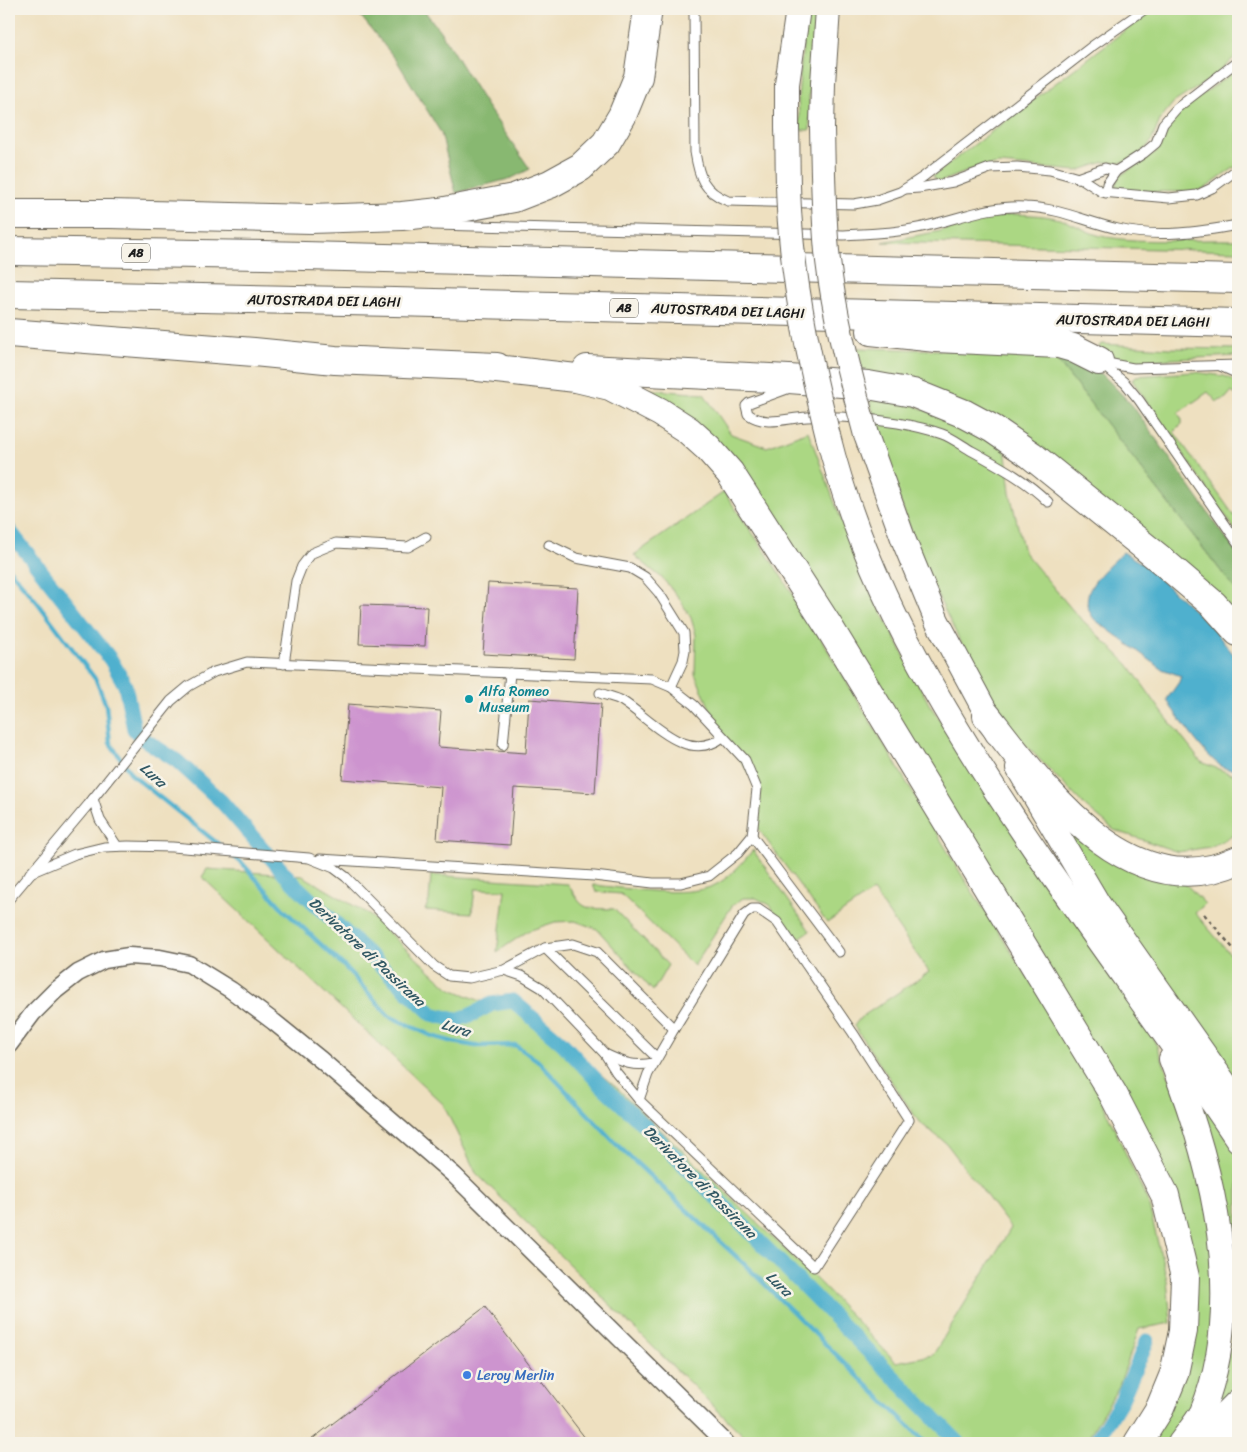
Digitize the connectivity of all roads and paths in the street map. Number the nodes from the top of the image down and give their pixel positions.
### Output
1 (648, 9) edge
2 (694, 9) edge
3 (786, 9) edge
4 (798, 9) edge
5 (828, 9) edge
6 (836, 9) edge
7 (1144, 9) edge
8 (1238, 61) edge
9 (822, 83) junction
10 (787, 84) junction
11 (1238, 168) edge
12 (1116, 171) junction
13 (1077, 178) junction
14 (904, 189) junction
15 (1106, 193) junction
16 (9, 214) edge
17 (311, 219) junction
18 (414, 225) dead end
19 (424, 225) dead end
20 (1238, 225) edge
21 (9, 251) edge
22 (1238, 279) edge
23 (9, 294) edge
24 (756, 312) junction
25 (1238, 323) edge
26 (9, 333) edge
27 (1099, 361) junction
28 (1218, 365) junction
29 (1238, 365) edge
30 (478, 367) junction
31 (1238, 374) edge
32 (808, 381) junction
33 (1048, 502) dead end
34 (426, 537) dead end
35 (1238, 543) edge
36 (549, 545) dead end
37 (1238, 632) edge
38 (284, 664) junction
39 (510, 673) junction
40 (672, 687) junction
41 (600, 693) dead end
42 (987, 716) junction
43 (723, 737) junction
44 (503, 745) dead end
45 (93, 799) junction
46 (752, 836) junction
47 (117, 846) junction
48 (309, 858) junction
49 (1238, 860) edge
50 (30, 873) junction
51 (9, 899) edge
52 (1204, 914) dead end
53 (545, 948) junction
54 (839, 952) dead end
55 (1238, 954) edge
56 (504, 970) junction
57 (1151, 1016) junction
58 (674, 1029) junction
59 (9, 1046) edge
60 (605, 1054) junction
61 (656, 1060) junction
62 (638, 1100) junction
63 (1237, 1100) edge
64 (1238, 1140) edge
65 (1238, 1402) edge
66 (1238, 1430) edge
67 (1238, 1441) edge
68 (726, 1443) edge
69 (1138, 1443) edge
70 (1180, 1443) edge
71 (1192, 1443) edge
72 (1224, 1443) edge
73 (1234, 1443) edge

1 - 17 highway
2 - 14 lane
3 - 10 main road
4 - 10 main road
5 - 9 main road
6 - 9 main road
7 - 14 lane
8 - 12 lane
9 - 42 main road, bridge
10 - 57 main road, bridge
11 - 15 lane
12 - 13 lane
12 - 15 lane
13 - 14 lane
13 - 15 lane
16 - 17 highway
17 - 18 lane
19 - 20 lane
21 - 22 highway, A8
23 - 24 highway, AUTOSTRADA DEI LAGHI / A8
24 - 25 highway, AUTOSTRADA DEI LAGHI / A8
24 - 27 highway
26 - 30 highway
27 - 28 lane
27 - 35 lane
28 - 29 lane
28 - 31 lane
30 - 32 highway
30 - 69 highway
32 - 33 lane
32 - 37 highway
34 - 38 lane
36 - 40 lane
38 - 39 lane
38 - 45 lane
39 - 40 lane
39 - 44 lane
40 - 43 lane
41 - 43 lane
42 - 49 highway
42 - 63 main road
43 - 46 lane
45 - 47 lane
45 - 50 lane
46 - 48 lane
46 - 54 lane
47 - 48 lane
47 - 50 lane
48 - 56 lane
50 - 51 lane
52 - 55 path
53 - 56 lane
53 - 58 lane
53 - 61 lane
56 - 60 lane
57 - 64 main road
57 - 70 main road
58 - 61 lane
58 - 62 lane
59 - 68 street
60 - 61 lane
60 - 62 lane
61 - 62 lane
65 - 71 main road
66 - 72 main road
67 - 73 main road

